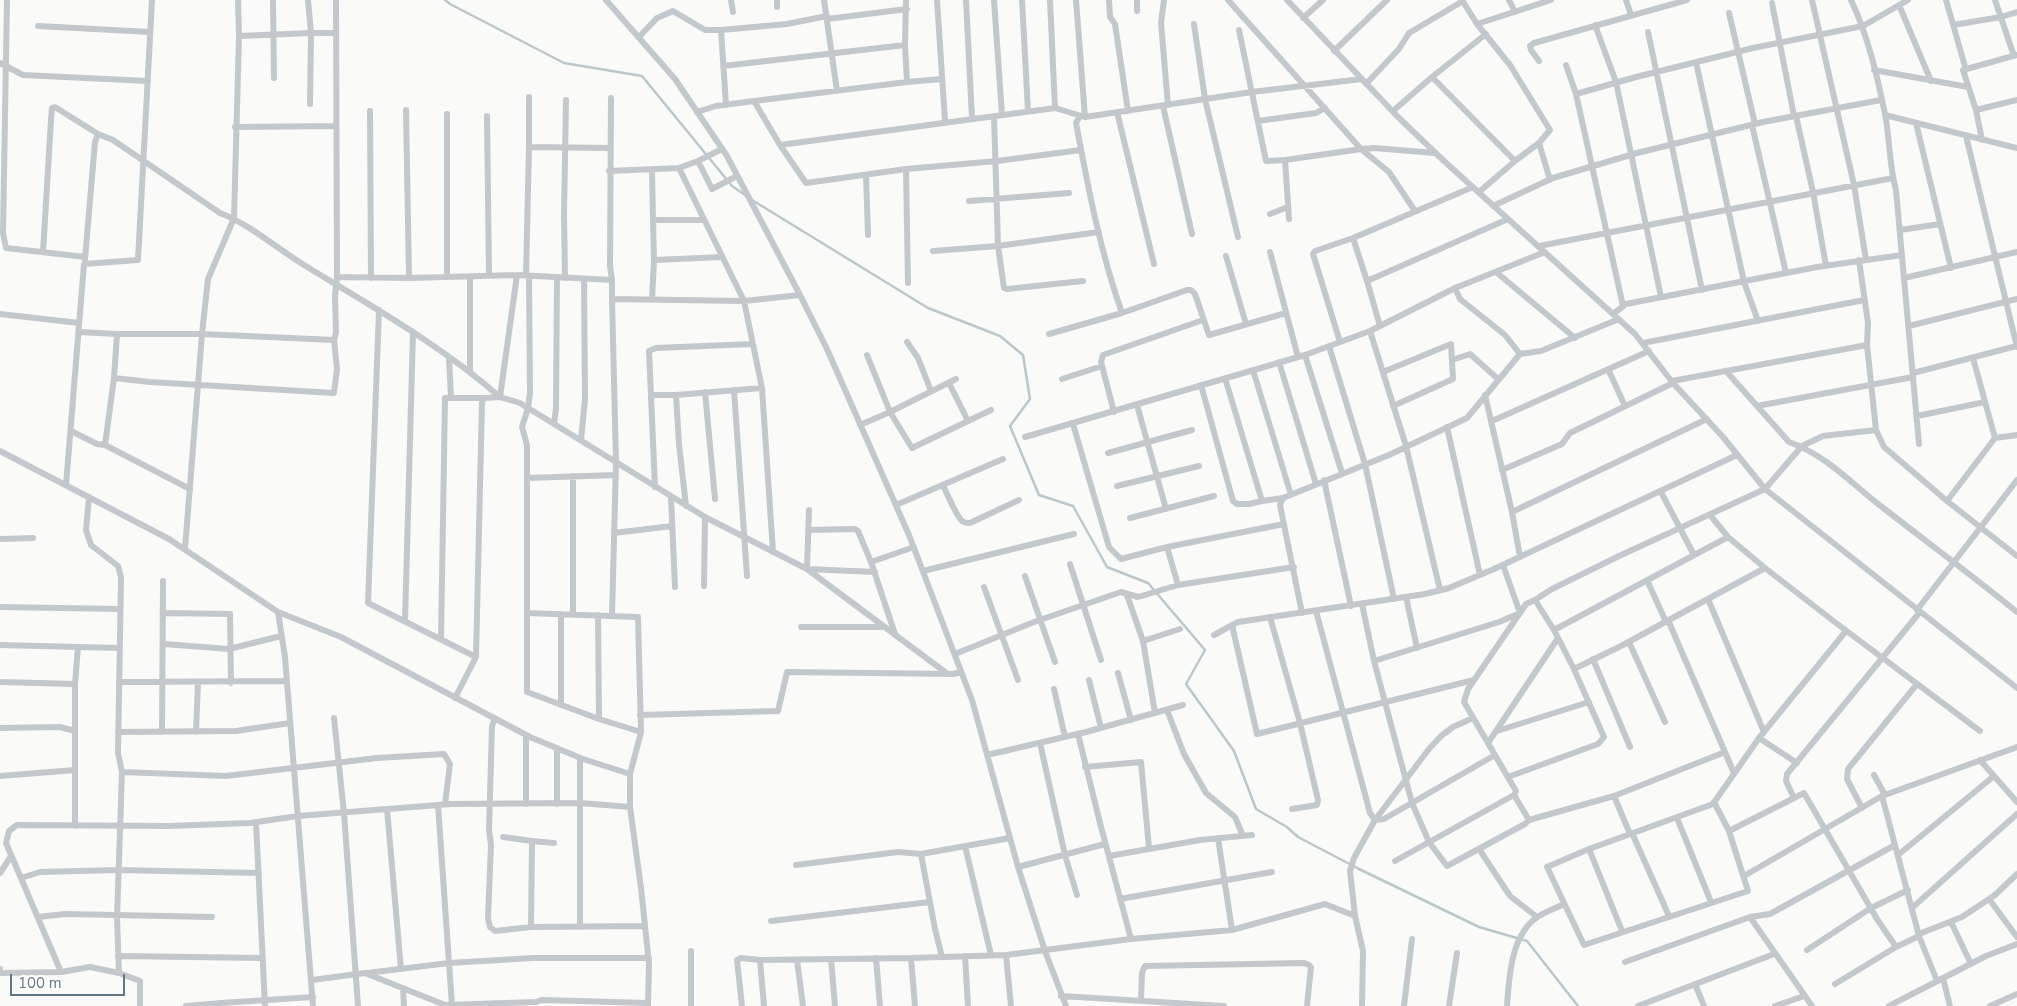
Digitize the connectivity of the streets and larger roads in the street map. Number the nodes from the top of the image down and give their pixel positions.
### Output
1 (7, 0) edge
2 (152, 0) edge
3 (238, 0) edge
4 (273, 0) edge
5 (308, 0) edge
6 (336, 0) edge
7 (606, 0) edge
8 (731, 0) edge
9 (824, 0) edge
10 (906, 0) edge
11 (937, 0) edge
12 (966, 0) edge
13 (994, 0) edge
14 (1022, 0) edge
15 (1050, 0) edge
16 (1076, 0) edge
17 (1110, 0) edge
18 (1137, 0) edge
19 (1164, 0) edge
20 (1228, 0) edge
21 (1287, 0) edge
22 (1323, 0) edge
23 (1387, 0) edge
24 (1463, 0) edge
25 (1509, 0) edge
26 (1551, 0) edge
27 (1626, 0) edge
28 (1687, 0) edge
29 (1812, 0) edge
30 (1851, 0) edge
31 (1908, 0) edge
32 (1946, 0) edge
33 (1995, 0) edge
34 (1772, 3) dead end
35 (1899, 5) junction
36 (907, 9) junction
37 (1137, 11) dead end
38 (733, 12) dead end
39 (1514, 12) junction
40 (2017, 12) edge
41 (1729, 13) dead end
42 (1630, 15) junction
43 (827, 17) junction
44 (2001, 17) junction
45 (1303, 18) junction
46 (1194, 24) dead end
47 (1477, 24) junction
48 (1595, 25) junction
49 (1953, 25) junction
50 (38, 26) dead end
51 (1864, 26) junction
52 (721, 30) junction
53 (1239, 30) dead end
54 (150, 32) junction
55 (1648, 32) dead end
56 (310, 33) junction
57 (336, 33) junction
58 (273, 34) junction
59 (1486, 34) junction
60 (1821, 35) junction
61 (239, 36) junction
62 (638, 37) junction
63 (1780, 43) junction
64 (905, 45) junction
65 (1334, 51) junction
66 (832, 52) junction
67 (1739, 52) junction
68 (2015, 56) edge
69 (1540, 61) dead end
70 (1696, 62) junction
71 (0, 63) edge
72 (1566, 65) dead end
73 (723, 66) junction
74 (6, 67) junction
75 (1874, 70) junction
76 (1966, 70) junction
77 (1656, 72) junction
78 (1432, 77) junction
79 (274, 78) dead end
80 (942, 80) junction
81 (1931, 80) junction
82 (148, 81) junction
83 (907, 82) junction
84 (1364, 82) junction
85 (1616, 82) junction
86 (1306, 86) junction
87 (1968, 87) junction
88 (837, 91) junction
89 (1252, 92) junction
90 (1576, 94) junction
91 (529, 97) dead end
92 (610, 98) dead end
93 (1205, 99) junction
94 (566, 100) dead end
95 (1881, 100) junction
96 (2017, 100) edge
97 (754, 101) junction
98 (310, 104) dead end
99 (726, 105) junction
100 (1166, 105) junction
101 (1055, 108) junction
102 (1325, 108) junction
103 (1836, 108) junction
104 (406, 110) dead end
105 (1976, 110) junction
106 (370, 111) dead end
107 (1128, 111) junction
108 (1393, 111) junction
109 (697, 112) junction
110 (1028, 112) junction
111 (1117, 112) junction
112 (447, 114) dead end
113 (1002, 115) junction
114 (1885, 115) junction
115 (488, 116) dead end
116 (994, 116) junction
117 (1083, 116) junction
118 (1795, 116) junction
119 (972, 118) junction
120 (945, 121) junction
121 (1258, 121) junction
122 (1916, 123) junction
123 (1754, 125) junction
124 (336, 126) junction
125 (235, 127) junction
126 (98, 134) junction
127 (1712, 135) junction
128 (1966, 136) junction
129 (1982, 140) junction
130 (1539, 142) junction
131 (780, 144) junction
132 (1672, 145) junction
133 (529, 146) junction
134 (565, 146) junction
135 (610, 148) junction
136 (722, 149) junction
137 (1361, 149) junction
138 (1081, 150) junction
139 (2017, 150) edge
140 (1435, 153) junction
141 (1631, 155) junction
142 (700, 160) junction
143 (1285, 160) junction
144 (144, 161) junction
145 (997, 161) junction
146 (1516, 161) junction
147 (1591, 167) junction
148 (679, 168) junction
149 (906, 169) junction
150 (652, 170) junction
151 (610, 171) junction
152 (866, 175) junction
153 (735, 177) junction
154 (1893, 178) junction
155 (1550, 180) junction
156 (1854, 185) junction
157 (1476, 190) junction
158 (1813, 192) junction
159 (1069, 193) dead end
160 (996, 199) junction
161 (1770, 200) junction
162 (969, 201) dead end
163 (1493, 206) junction
164 (1288, 207) junction
165 (1728, 209) junction
166 (1415, 211) junction
167 (1270, 214) dead end
168 (1686, 217) junction
169 (234, 218) junction
170 (1289, 219) dead end
171 (1508, 219) junction
172 (653, 220) junction
173 (704, 220) junction
174 (1940, 224) junction
175 (1645, 225) junction
176 (1900, 230) junction
177 (1098, 232) junction
178 (1606, 233) junction
179 (1192, 234) dead end
180 (868, 235) dead end
181 (1238, 237) dead end
182 (1353, 238) junction
183 (998, 246) junction
184 (1538, 246) junction
185 (933, 251) dead end
186 (42, 252) junction
187 (1270, 252) dead end
188 (1545, 252) junction
189 (2017, 252) edge
190 (1902, 255) junction
191 (1226, 256) dead end
192 (85, 257) junction
193 (722, 257) junction
194 (1995, 259) junction
195 (654, 260) junction
196 (1862, 260) junction
197 (84, 264) junction
198 (1154, 264) dead end
199 (1826, 266) junction
200 (1951, 268) junction
201 (1496, 272) junction
202 (1786, 273) junction
203 (489, 275) junction
204 (518, 275) junction
205 (447, 276) junction
206 (528, 276) junction
207 (470, 277) junction
208 (557, 277) junction
209 (371, 278) junction
210 (409, 278) junction
211 (565, 278) junction
212 (584, 278) junction
213 (1904, 278) junction
214 (336, 280) junction
215 (612, 280) junction
216 (1084, 281) dead end
217 (1367, 281) junction
218 (1744, 282) junction
219 (908, 284) dead end
220 (1454, 288) junction
221 (1702, 290) junction
222 (800, 295) junction
223 (1660, 297) junction
224 (612, 299) junction
225 (2017, 299) edge
226 (652, 300) junction
227 (1864, 300) junction
228 (744, 301) junction
229 (2006, 302) junction
230 (1623, 306) junction
231 (379, 310) junction
232 (1122, 313) junction
233 (1286, 313) junction
234 (0, 314) edge
235 (1613, 314) junction
236 (1619, 319) junction
237 (1203, 320) junction
238 (1758, 321) junction
239 (80, 324) junction
240 (1246, 324) junction
241 (1380, 326) junction
242 (1909, 326) junction
243 (1370, 331) junction
244 (79, 332) junction
245 (413, 332) junction
246 (117, 334) junction
247 (202, 334) junction
248 (1049, 334) dead end
249 (1575, 338) junction
250 (334, 340) junction
251 (907, 342) dead end
252 (1340, 342) junction
253 (752, 344) junction
254 (1643, 344) junction
255 (1867, 345) junction
256 (1328, 346) junction
257 (2017, 347) edge
258 (1649, 351) junction
259 (1520, 354) junction
260 (867, 355) dead end
261 (1302, 356) junction
262 (449, 358) junction
263 (1973, 358) junction
264 (1452, 360) junction
265 (1279, 362) junction
266 (1102, 366) junction
267 (1608, 369) junction
268 (1253, 370) junction
269 (470, 371) junction
270 (1726, 371) junction
271 (1383, 372) junction
272 (1913, 375) junction
273 (114, 378) junction
274 (1225, 378) junction
275 (956, 379) dead end
276 (1062, 379) dead end
277 (1498, 379) junction
278 (1673, 382) junction
279 (949, 383) junction
280 (198, 384) junction
281 (1872, 384) junction
282 (1201, 385) junction
283 (762, 388) junction
284 (734, 390) junction
285 (931, 391) junction
286 (705, 392) junction
287 (651, 395) junction
288 (676, 395) junction
289 (1485, 395) junction
290 (451, 397) junction
291 (500, 397) junction
292 (484, 398) junction
293 (1985, 402) junction
294 (1137, 405) junction
295 (1393, 406) junction
296 (1625, 406) junction
297 (1757, 406) junction
298 (528, 408) junction
299 (991, 410) dead end
300 (890, 412) junction
301 (1114, 412) junction
302 (1917, 416) junction
303 (968, 420) junction
304 (1707, 420) junction
305 (1492, 421) junction
306 (554, 424) junction
307 (1073, 424) junction
308 (860, 425) junction
309 (1447, 426) junction
310 (1192, 430) dead end
311 (1876, 430) junction
312 (70, 431) junction
313 (2017, 435) edge
314 (1025, 437) dead end
315 (1995, 438) junction
316 (581, 440) junction
317 (1148, 442) junction
318 (1919, 444) dead end
319 (105, 445) junction
320 (1406, 446) junction
321 (1802, 446) junction
322 (0, 451) edge
323 (1108, 453) dead end
324 (1738, 455) junction
325 (1003, 459) dead end
326 (616, 462) junction
327 (1365, 464) junction
328 (1199, 466) dead end
329 (1502, 470) junction
330 (1342, 474) junction
331 (616, 475) junction
332 (1157, 475) junction
333 (572, 476) junction
334 (527, 478) junction
335 (1324, 480) junction
336 (2017, 480) edge
337 (1316, 484) junction
338 (66, 485) junction
339 (943, 485) junction
340 (655, 486) junction
341 (1117, 486) dead end
342 (190, 489) junction
343 (1765, 489) junction
344 (1661, 492) junction
345 (1291, 495) junction
346 (671, 496) junction
347 (1214, 496) dead end
348 (89, 497) junction
349 (1283, 498) junction
350 (714, 499) dead end
351 (1019, 500) dead end
352 (1262, 501) junction
353 (1947, 501) junction
354 (896, 505) junction
355 (686, 506) junction
356 (1166, 509) junction
357 (809, 510) dead end
358 (1512, 512) junction
359 (1710, 515) junction
360 (705, 517) junction
361 (1130, 518) dead end
362 (1284, 524) junction
363 (672, 526) junction
364 (1680, 528) junction
365 (1981, 528) junction
366 (808, 530) junction
367 (614, 533) junction
368 (1074, 534) dead end
369 (744, 536) junction
370 (1728, 537) junction
371 (32, 538) dead end
372 (0, 539) edge
373 (914, 547) junction
374 (1166, 548) junction
375 (185, 549) junction
376 (774, 552) junction
377 (1694, 555) junction
378 (2017, 555) edge
379 (1520, 557) junction
380 (871, 562) junction
381 (1954, 562) junction
382 (1070, 564) dead end
383 (1503, 565) junction
384 (1294, 567) junction
385 (1765, 568) junction
386 (807, 570) junction
387 (923, 571) junction
388 (875, 572) junction
389 (1480, 575) junction
390 (747, 576) dead end
391 (1025, 576) dead end
392 (163, 580) dead end
393 (1646, 580) junction
394 (1178, 585) junction
395 (704, 586) dead end
396 (675, 587) dead end
397 (984, 587) dead end
398 (1440, 590) junction
399 (1127, 595) junction
400 (1406, 597) junction
401 (1394, 599) junction
402 (1708, 599) junction
403 (1535, 600) junction
404 (1362, 604) junction
405 (1082, 605) junction
406 (1351, 606) junction
407 (0, 607) edge
408 (120, 610) junction
409 (1316, 611) junction
410 (1919, 611) junction
411 (278, 612) junction
412 (2017, 612) edge
413 (163, 613) junction
414 (527, 613) junction
415 (1302, 613) junction
416 (1520, 613) junction
417 (560, 614) junction
418 (573, 614) junction
419 (598, 615) junction
420 (612, 616) junction
421 (1270, 617) junction
422 (1039, 620) junction
423 (405, 621) junction
424 (1667, 621) junction
425 (1232, 625) junction
426 (801, 627) dead end
427 (885, 627) junction
428 (1180, 629) dead end
429 (1554, 630) junction
430 (1846, 631) junction
431 (895, 634) junction
432 (1214, 635) dead end
433 (282, 636) junction
434 (1000, 636) junction
435 (1558, 638) junction
436 (441, 639) junction
437 (1143, 641) junction
438 (1629, 642) junction
439 (164, 644) junction
440 (0, 645) edge
441 (78, 647) junction
442 (120, 648) junction
443 (1417, 648) junction
444 (229, 649) junction
445 (955, 654) junction
446 (476, 657) junction
447 (1882, 658) junction
448 (1594, 659) junction
449 (1101, 660) dead end
450 (1374, 661) junction
451 (1054, 662) dead end
452 (1574, 669) junction
453 (961, 672) junction
454 (946, 673) junction
455 (1118, 673) dead end
456 (1018, 680) dead end
457 (1088, 680) dead end
458 (1474, 680) junction
459 (287, 681) junction
460 (0, 682) edge
461 (119, 682) junction
462 (161, 682) junction
463 (198, 683) junction
464 (231, 683) junction
465 (75, 684) junction
466 (1917, 684) junction
467 (2017, 688) edge
468 (1054, 689) dead end
469 (455, 698) junction
470 (1589, 702) junction
471 (1385, 703) junction
472 (561, 704) junction
473 (1183, 705) dead end
474 (1167, 710) junction
475 (1344, 712) junction
476 (1155, 713) junction
477 (640, 714) junction
478 (334, 718) dead end
479 (495, 718) junction
480 (1473, 718) junction
481 (599, 719) junction
482 (1131, 720) junction
483 (1665, 722) dead end
484 (290, 723) junction
485 (1300, 723) junction
486 (0, 728) edge
487 (1101, 728) junction
488 (75, 731) junction
489 (1980, 731) dead end
490 (118, 732) junction
491 (162, 732) junction
492 (196, 732) junction
493 (641, 732) junction
494 (1496, 732) junction
495 (1764, 732) junction
496 (1078, 734) junction
497 (526, 735) junction
498 (1065, 737) junction
499 (1759, 738) junction
500 (1040, 743) junction
501 (1488, 743) junction
502 (1630, 747) dead end
503 (2017, 747) edge
504 (557, 748) junction
505 (1725, 752) junction
506 (987, 755) junction
507 (1495, 755) junction
508 (580, 758) junction
509 (1980, 760) junction
510 (339, 762) junction
511 (1796, 763) junction
512 (1085, 767) junction
513 (294, 768) junction
514 (75, 770) junction
515 (122, 772) junction
516 (1734, 773) junction
517 (630, 774) junction
518 (1874, 775) dead end
519 (0, 776) edge
520 (1994, 776) junction
521 (1508, 777) junction
522 (1406, 782) junction
523 (1514, 795) junction
524 (1614, 796) junction
525 (1883, 796) junction
526 (1794, 798) junction
527 (1714, 802) junction
528 (2017, 802) edge
529 (580, 803) junction
530 (490, 804) junction
531 (526, 804) junction
532 (557, 804) junction
533 (1412, 804) junction
534 (441, 805) junction
535 (630, 807) junction
536 (1862, 808) junction
537 (387, 809) junction
538 (1292, 809) dead end
539 (344, 813) junction
540 (2017, 814) edge
541 (298, 816) junction
542 (1677, 818) junction
543 (1375, 820) junction
544 (1529, 820) junction
545 (256, 822) junction
546 (76, 826) junction
547 (119, 826) junction
548 (1826, 829) junction
549 (1729, 831) junction
550 (1631, 834) junction
551 (1252, 835) dead end
552 (1243, 836) junction
553 (503, 837) dead end
554 (1010, 838) junction
555 (1218, 838) junction
556 (532, 841) junction
557 (1429, 842) junction
558 (554, 843) dead end
559 (1105, 844) junction
560 (1895, 845) junction
561 (965, 846) junction
562 (1149, 848) junction
563 (1479, 849) junction
564 (1589, 849) junction
565 (921, 854) junction
566 (1065, 855) junction
567 (1898, 855) junction
568 (11, 856) junction
569 (1109, 856) junction
570 (1395, 861) dead end
571 (796, 865) dead end
572 (1018, 867) junction
573 (1849, 869) junction
574 (118, 870) junction
575 (1272, 872) dead end
576 (0, 873) edge
577 (259, 873) junction
578 (2017, 874) edge
579 (1744, 876) junction
580 (21, 878) junction
581 (1223, 880) junction
582 (1908, 890) junction
583 (1077, 895) dead end
584 (1120, 899) junction
585 (1989, 899) junction
586 (930, 902) junction
587 (1711, 902) junction
588 (1564, 904) junction
589 (1912, 907) junction
590 (1871, 908) junction
591 (117, 914) junction
592 (212, 916) dead end
593 (1356, 916) junction
594 (1537, 916) junction
595 (1669, 916) junction
596 (38, 917) junction
597 (1750, 917) junction
598 (771, 921) dead end
599 (1951, 922) junction
600 (645, 926) junction
601 (532, 927) junction
602 (580, 927) junction
603 (1232, 930) junction
604 (1622, 931) junction
605 (1919, 935) junction
606 (2017, 937) edge
607 (1131, 938) junction
608 (1412, 939) dead end
609 (2017, 944) edge
610 (1896, 947) junction
611 (1045, 950) junction
612 (1807, 950) dead end
613 (691, 951) dead end
614 (1457, 953) dead end
615 (1774, 954) junction
616 (1006, 955) junction
617 (118, 956) junction
618 (965, 956) junction
619 (991, 956) junction
620 (942, 957) junction
621 (262, 958) junction
622 (649, 958) junction
623 (876, 958) junction
624 (911, 958) junction
625 (831, 959) junction
626 (760, 960) junction
627 (797, 960) junction
628 (1625, 962) dead end
629 (448, 963) junction
630 (1971, 964) junction
631 (0, 968) edge
632 (400, 969) junction
633 (61, 972) junction
634 (0, 973) edge
635 (119, 973) junction
636 (365, 973) junction
637 (356, 974) junction
638 (312, 980) junction
639 (1940, 980) junction
640 (1695, 984) junction
641 (1835, 984) dead end
642 (403, 988) junction
643 (2017, 994) edge
644 (1061, 996) junction
645 (1804, 996) junction
646 (313, 997) junction
647 (1141, 1000) junction
648 (265, 1003) edge
649 (571, 1003) edge
650 (221, 1004) edge
651 (520, 1004) edge
652 (648, 1004) edge
653 (452, 1005) edge
654 (140, 1006) edge
655 (186, 1006) edge
656 (313, 1006) edge
657 (358, 1006) edge
658 (404, 1006) edge
659 (691, 1006) edge
660 (742, 1006) edge
661 (764, 1006) edge
662 (803, 1006) edge
663 (835, 1006) edge
664 (880, 1006) edge
665 (915, 1006) edge
666 (968, 1006) edge
667 (1011, 1006) edge
668 (1066, 1006) edge
669 (1224, 1006) edge
670 (1308, 1006) edge
671 (1362, 1006) edge
672 (1404, 1006) edge
673 (1449, 1006) edge
674 (1507, 1006) edge
675 (1638, 1006) edge
676 (1704, 1006) edge
677 (1775, 1006) edge
678 (1812, 1006) edge
679 (1889, 1006) edge
680 (1950, 1006) edge
681 (1990, 1006) edge

1 - 74 street
2 - 54 street
3 - 61 street
4 - 58 street
5 - 56 street
6 - 57 street
7 - 62 street
8 - 38 street
9 - 43 street
10 - 36 street
11 - 80 street
12 - 119 street
13 - 113 street
14 - 110 street
15 - 101 street
16 - 117 street
17 - 107 street
18 - 37 street
19 - 100 street
20 - 86 street
21 - 45 street
22 - 45 street
23 - 65 street
24 - 47 street
24 - 84 street
25 - 39 street
26 - 39 street
27 - 42 street
28 - 42 street
29 - 60 street
30 - 51 street
31 - 35 street
32 - 49 street
33 - 44 street
34 - 63 street
35 - 51 street
35 - 81 street
36 - 43 street
36 - 64 street
39 - 47 street
40 - 44 street
41 - 67 street
42 - 48 street
43 - 52 street
43 - 66 street
44 - 49 street
44 - 68 street
45 - 65 street
46 - 93 street
47 - 59 street
48 - 69 street
48 - 85 street
49 - 76 street
50 - 54 street
51 - 60 street
51 - 75 street
52 - 62 street
52 - 73 street
53 - 89 street
54 - 82 street
55 - 77 street
56 - 57 street
56 - 58 street
56 - 98 street
57 - 124 street
58 - 61 street
58 - 79 street
59 - 78 street
59 - 130 street
60 - 63 street
60 - 103 street
61 - 125 street
62 - 109 street
63 - 67 street
63 - 118 street
64 - 66 street
64 - 83 street
65 - 84 street
66 - 73 street
66 - 88 street
67 - 70 street
67 - 123 street
68 - 76 street
70 - 77 street
70 - 127 street
71 - 74 street
72 - 90 street
73 - 99 street
74 - 82 street
74 - 186 street
75 - 81 street
75 - 95 street
76 - 87 street
77 - 85 street
77 - 132 street
78 - 108 street
78 - 146 street
80 - 83 street
80 - 120 street
81 - 87 street
82 - 144 street
83 - 88 street
84 - 86 street
84 - 108 street
85 - 90 street
85 - 141 street
86 - 89 street
86 - 102 street
87 - 105 street
88 - 97 street
89 - 93 street
89 - 121 street
90 - 147 street
91 - 133 street
92 - 135 street
93 - 100 street
93 - 181 street
94 - 134 street
95 - 103 street
95 - 114 street
96 - 105 street
97 - 99 street
97 - 131 street
99 - 109 street
100 - 107 street
100 - 179 street
101 - 110 street
101 - 117 street
102 - 121 street
102 - 137 street
103 - 118 street
103 - 156 street
104 - 210 street
105 - 129 street
106 - 209 street
107 - 111 street
108 - 140 street
109 - 136 street
110 - 113 street
111 - 117 street
111 - 198 street
112 - 205 street
113 - 116 street
114 - 122 street
114 - 154 street
115 - 203 street
116 - 119 street
116 - 145 street
117 - 138 street
118 - 123 street
118 - 158 street
119 - 120 street
120 - 131 street
121 - 143 street
122 - 128 street
122 - 174 street
123 - 127 street
123 - 161 street
124 - 125 street
124 - 214 street
125 - 169 street
126 - 144 street
126 - 186 street
126 - 192 street
127 - 132 street
127 - 165 street
128 - 129 street
128 - 194 street
129 - 139 street
130 - 146 street
130 - 155 street
131 - 152 street
132 - 141 street
132 - 168 street
133 - 134 street
133 - 206 street
134 - 135 street
134 - 211 street
135 - 151 street
136 - 142 street
136 - 153 street
137 - 140 street
137 - 143 street
137 - 166 street
138 - 145 street
138 - 177 street
140 - 157 street
141 - 147 street
141 - 175 street
142 - 148 street
142 - 153 street
143 - 164 street
144 - 169 street
144 - 197 street
145 - 149 street
145 - 160 street
146 - 157 street
147 - 155 street
147 - 178 street
148 - 150 street
148 - 173 street
149 - 152 street
149 - 219 street
150 - 151 street
150 - 172 street
151 - 215 street
152 - 180 street
153 - 222 street
154 - 156 street
154 - 176 street
155 - 163 street
156 - 158 street
156 - 196 street
157 - 163 street
157 - 166 street
158 - 161 street
158 - 199 street
159 - 160 street
160 - 162 street
160 - 183 street
161 - 165 street
161 - 202 street
163 - 171 street
164 - 167 street
164 - 170 street
165 - 168 street
165 - 218 street
166 - 182 street
168 - 175 street
168 - 221 street
169 - 214 street
169 - 247 street
171 - 184 street
171 - 217 street
172 - 173 street
172 - 195 street
173 - 193 street
174 - 176 street
174 - 200 street
175 - 178 street
175 - 223 street
176 - 190 street
177 - 183 street
177 - 232 street
178 - 184 street
178 - 230 street
182 - 217 street
182 - 252 street
183 - 185 street
183 - 216 street
184 - 188 street
186 - 192 street
187 - 233 street
188 - 201 street
188 - 235 street
189 - 194 street
190 - 196 street
190 - 213 street
191 - 240 street
192 - 197 street
193 - 195 street
193 - 228 street
194 - 200 street
194 - 229 street
195 - 226 street
196 - 199 street
196 - 227 street
197 - 239 street
199 - 202 street
200 - 213 street
201 - 220 street
201 - 249 street
202 - 218 street
203 - 204 street
203 - 207 street
204 - 206 street
204 - 291 street
205 - 207 street
205 - 210 street
206 - 208 street
206 - 298 street
207 - 269 street
208 - 211 street
208 - 306 street
209 - 210 street
209 - 214 street
211 - 212 street
212 - 215 street
212 - 316 street
213 - 242 street
214 - 231 street
214 - 250 street
215 - 224 street
217 - 241 street
218 - 221 street
218 - 238 street
220 - 241 street
220 - 259 street
221 - 223 street
222 - 228 street
222 - 308 street
223 - 230 street
224 - 226 street
224 - 326 street
225 - 229 street
226 - 228 street
227 - 238 street
227 - 255 street
228 - 253 street
229 - 242 street
229 - 257 street
230 - 235 street
231 - 245 street
231 - 423 street
232 - 237 street
232 - 248 street
233 - 240 street
233 - 261 street
234 - 239 street
235 - 236 street
236 - 249 street
236 - 254 street
237 - 240 street
237 - 266 street
238 - 254 street
239 - 244 street
241 - 243 street
242 - 272 street
243 - 252 street
243 - 271 street
244 - 246 street
244 - 312 street
245 - 262 street
245 - 423 street
246 - 247 street
246 - 273 street
247 - 250 street
247 - 280 street
249 - 259 street
250 - 280 street
251 - 285 street
252 - 256 street
253 - 283 street
253 - 287 street
254 - 258 street
255 - 270 street
255 - 281 street
256 - 261 street
256 - 327 street
257 - 263 street
258 - 267 street
258 - 278 street
259 - 277 street
260 - 300 street
261 - 265 street
261 - 330 street
262 - 269 street
262 - 290 street
263 - 272 street
263 - 293 street
264 - 271 street
264 - 277 street
264 - 295 street
265 - 268 street
265 - 337 street
266 - 276 street
266 - 301 street
267 - 296 street
267 - 305 street
268 - 274 street
268 - 345 street
269 - 291 street
270 - 278 street
270 - 297 street
271 - 295 street
272 - 281 street
272 - 302 street
273 - 280 street
273 - 319 street
274 - 282 street
274 - 352 street
275 - 279 street
277 - 289 street
278 - 296 street
278 - 304 street
279 - 285 street
279 - 303 street
280 - 342 street
281 - 297 street
281 - 311 street
282 - 294 street
282 - 352 street
283 - 284 street
283 - 376 street
284 - 286 street
284 - 369 street
285 - 300 street
286 - 288 street
286 - 350 street
287 - 288 street
287 - 340 street
288 - 355 street
289 - 305 street
289 - 309 street
290 - 292 street
290 - 436 street
291 - 292 street
291 - 298 street
292 - 446 street
293 - 302 street
293 - 315 street
294 - 301 street
294 - 317 street
295 - 320 street
296 - 329 street
297 - 321 street
298 - 306 street
298 - 334 street
299 - 303 street
300 - 303 street
300 - 308 street
301 - 307 street
302 - 318 street
304 - 324 street
304 - 358 street
305 - 329 street
306 - 316 street
307 - 314 street
307 - 374 street
308 - 354 street
309 - 320 street
309 - 389 street
310 - 317 street
311 - 321 street
311 - 353 street
312 - 319 street
312 - 338 street
313 - 315 street
315 - 353 street
316 - 326 street
317 - 323 street
317 - 332 street
319 - 342 street
320 - 327 street
320 - 398 street
321 - 343 street
321 - 381 street
322 - 338 street
324 - 343 street
324 - 344 street
325 - 339 street
326 - 331 street
326 - 340 street
327 - 330 street
327 - 401 street
328 - 332 street
329 - 358 street
330 - 335 street
331 - 333 street
331 - 367 street
332 - 341 street
332 - 356 street
333 - 334 street
333 - 418 street
334 - 414 street
335 - 337 street
335 - 406 street
336 - 365 street
337 - 345 street
338 - 348 street
339 - 351 street
339 - 354 street
340 - 346 street
342 - 375 street
343 - 359 street
343 - 410 street
344 - 364 street
344 - 379 street
345 - 349 street
346 - 355 street
346 - 363 street
347 - 356 street
348 - 375 street
348 - 408 street
349 - 352 street
349 - 362 street
353 - 365 street
354 - 373 street
355 - 360 street
356 - 361 street
357 - 366 street
358 - 379 street
359 - 364 street
359 - 370 street
360 - 369 street
360 - 395 street
362 - 374 street
362 - 384 street
363 - 367 street
363 - 396 street
364 - 377 street
364 - 403 street
365 - 378 street
365 - 381 street
366 - 380 street
366 - 386 street
367 - 420 street
368 - 387 street
369 - 376 street
369 - 390 street
370 - 377 street
370 - 385 street
371 - 372 street
373 - 380 street
373 - 387 street
374 - 394 street
375 - 411 street
376 - 386 street
377 - 393 street
379 - 383 street
380 - 388 street
381 - 410 street
381 - 412 street
382 - 405 street
383 - 389 street
383 - 416 street
384 - 394 street
384 - 415 street
385 - 402 street
385 - 430 street
386 - 388 street
386 - 427 street
387 - 445 street
388 - 431 street
389 - 398 street
391 - 422 street
392 - 413 street
393 - 424 street
393 - 429 street
394 - 399 street
397 - 434 street
398 - 400 street
399 - 405 street
399 - 437 street
400 - 401 street
400 - 443 street
401 - 404 street
402 - 424 street
402 - 495 street
403 - 416 street
403 - 429 street
404 - 406 street
404 - 450 street
405 - 422 street
405 - 449 street
406 - 409 street
407 - 408 street
408 - 442 street
409 - 415 street
409 - 475 street
410 - 447 street
410 - 467 street
411 - 433 street
411 - 469 street
413 - 439 street
413 - 444 street
414 - 417 street
414 - 472 street
415 - 421 street
416 - 443 street
416 - 458 street
417 - 418 street
417 - 472 street
418 - 419 street
419 - 420 street
419 - 481 street
420 - 477 street
421 - 425 street
421 - 485 street
422 - 434 street
422 - 451 street
423 - 436 street
424 - 438 street
424 - 505 street
425 - 432 street
425 - 485 street
426 - 427 street
427 - 431 street
428 - 437 street
429 - 435 street
430 - 447 street
430 - 495 street
431 - 454 street
433 - 444 street
433 - 459 street
434 - 445 street
434 - 456 street
435 - 452 street
435 - 494 street
436 - 446 street
437 - 476 street
438 - 448 street
438 - 483 street
439 - 444 street
439 - 462 street
440 - 441 street
441 - 442 street
441 - 465 street
442 - 461 street
443 - 450 street
444 - 464 street
445 - 453 street
446 - 469 street
447 - 466 street
447 - 511 street
448 - 452 street
448 - 502 street
450 - 471 street
452 - 470 street
453 - 454 street
453 - 506 street
454 - 477 street
455 - 482 street
457 - 487 street
458 - 471 street
458 - 480 street
459 - 464 street
459 - 484 street
460 - 465 street
461 - 462 street
461 - 490 street
462 - 463 street
462 - 491 street
463 - 464 street
463 - 492 street
465 - 488 street
466 - 489 street
466 - 536 street
468 - 498 street
469 - 479 street
470 - 494 street
470 - 521 street
471 - 475 street
471 - 522 street
472 - 481 street
473 - 474 street
474 - 476 street
474 - 552 street
475 - 485 street
475 - 543 street
476 - 482 street
477 - 493 street
478 - 510 street
479 - 497 street
479 - 530 street
480 - 501 street
480 - 522 street
481 - 493 street
482 - 487 street
484 - 492 street
484 - 513 street
485 - 538 street
486 - 488 street
487 - 496 street
488 - 514 street
490 - 491 street
490 - 515 street
491 - 492 street
493 - 517 street
494 - 501 street
495 - 499 street
496 - 498 street
496 - 512 street
497 - 504 street
497 - 531 street
498 - 500 street
499 - 511 street
499 - 516 street
500 - 506 street
500 - 566 street
501 - 507 street
503 - 509 street
504 - 508 street
504 - 532 street
505 - 516 street
505 - 524 street
506 - 554 street
507 - 521 street
507 - 533 street
508 - 517 street
508 - 529 street
509 - 520 street
509 - 525 street
510 - 513 street
510 - 534 street
510 - 539 street
511 - 526 street
512 - 559 street
512 - 562 street
513 - 515 street
513 - 541 street
514 - 519 street
514 - 546 street
515 - 547 street
516 - 527 street
517 - 535 street
518 - 525 street
520 - 528 street
520 - 567 street
521 - 523 street
522 - 533 street
522 - 543 street
523 - 544 street
523 - 557 street
524 - 544 street
524 - 550 street
525 - 536 street
525 - 560 street
526 - 548 street
526 - 549 street
527 - 542 street
527 - 549 street
529 - 532 street
529 - 535 street
529 - 602 street
530 - 531 street
530 - 534 street
530 - 601 street
531 - 532 street
533 - 543 street
533 - 557 street
534 - 537 street
534 - 629 street
535 - 600 street
536 - 548 street
537 - 539 street
537 - 632 street
539 - 541 street
539 - 637 street
540 - 589 street
541 - 545 street
541 - 638 street
542 - 550 street
542 - 587 street
543 - 593 street
544 - 563 street
545 - 547 street
545 - 577 street
546 - 547 street
546 - 568 street
547 - 574 street
548 - 573 street
548 - 579 street
549 - 579 street
550 - 564 street
550 - 595 street
551 - 552 street
552 - 555 street
553 - 556 street
554 - 561 street
554 - 572 street
555 - 562 street
555 - 581 street
556 - 558 street
556 - 601 street
557 - 563 street
557 - 570 street
559 - 566 street
559 - 569 street
560 - 567 street
560 - 573 street
561 - 565 street
561 - 619 street
562 - 569 street
563 - 594 street
564 - 588 street
564 - 604 street
565 - 571 street
565 - 586 street
566 - 572 street
566 - 583 street
567 - 582 street
568 - 576 street
568 - 580 street
569 - 584 street
572 - 611 street
573 - 590 street
573 - 597 street
574 - 577 street
574 - 580 street
574 - 591 street
575 - 581 street
577 - 621 street
578 - 585 street
579 - 587 street
580 - 596 street
581 - 584 street
581 - 603 street
582 - 589 street
582 - 590 street
584 - 607 street
585 - 599 street
585 - 606 street
586 - 598 street
586 - 620 street
587 - 595 street
588 - 594 street
588 - 604 street
589 - 605 street
590 - 610 street
590 - 612 street
591 - 592 street
591 - 596 street
591 - 617 street
593 - 603 street
593 - 671 street
594 - 674 street
595 - 604 street
596 - 633 street
597 - 615 street
597 - 628 street
599 - 605 street
599 - 630 street
600 - 602 street
600 - 622 street
601 - 602 street
603 - 607 street
605 - 610 street
605 - 639 street
607 - 611 street
608 - 672 street
609 - 630 street
610 - 641 street
611 - 616 street
611 - 644 street
613 - 659 street
614 - 673 street
615 - 640 street
615 - 645 street
616 - 619 street
616 - 667 street
617 - 621 street
617 - 635 street
618 - 619 street
618 - 620 street
618 - 666 street
620 - 624 street
621 - 648 street
622 - 629 street
622 - 652 street
623 - 624 street
623 - 625 street
623 - 664 street
624 - 665 street
625 - 627 street
625 - 663 street
626 - 627 street
626 - 660 street
626 - 661 street
627 - 662 street
629 - 632 street
629 - 653 street
630 - 639 street
631 - 634 street
632 - 636 street
633 - 634 street
633 - 635 street
635 - 654 street
636 - 637 street
636 - 642 street
637 - 638 street
637 - 657 street
638 - 646 street
639 - 679 street
639 - 680 street
640 - 675 street
640 - 676 street
642 - 653 street
642 - 658 street
643 - 681 street
644 - 647 street
644 - 668 street
645 - 677 street
645 - 678 street
646 - 648 street
646 - 656 street
647 - 669 street
647 - 670 street
648 - 650 street
649 - 651 street
649 - 652 street
650 - 655 street
651 - 653 street

